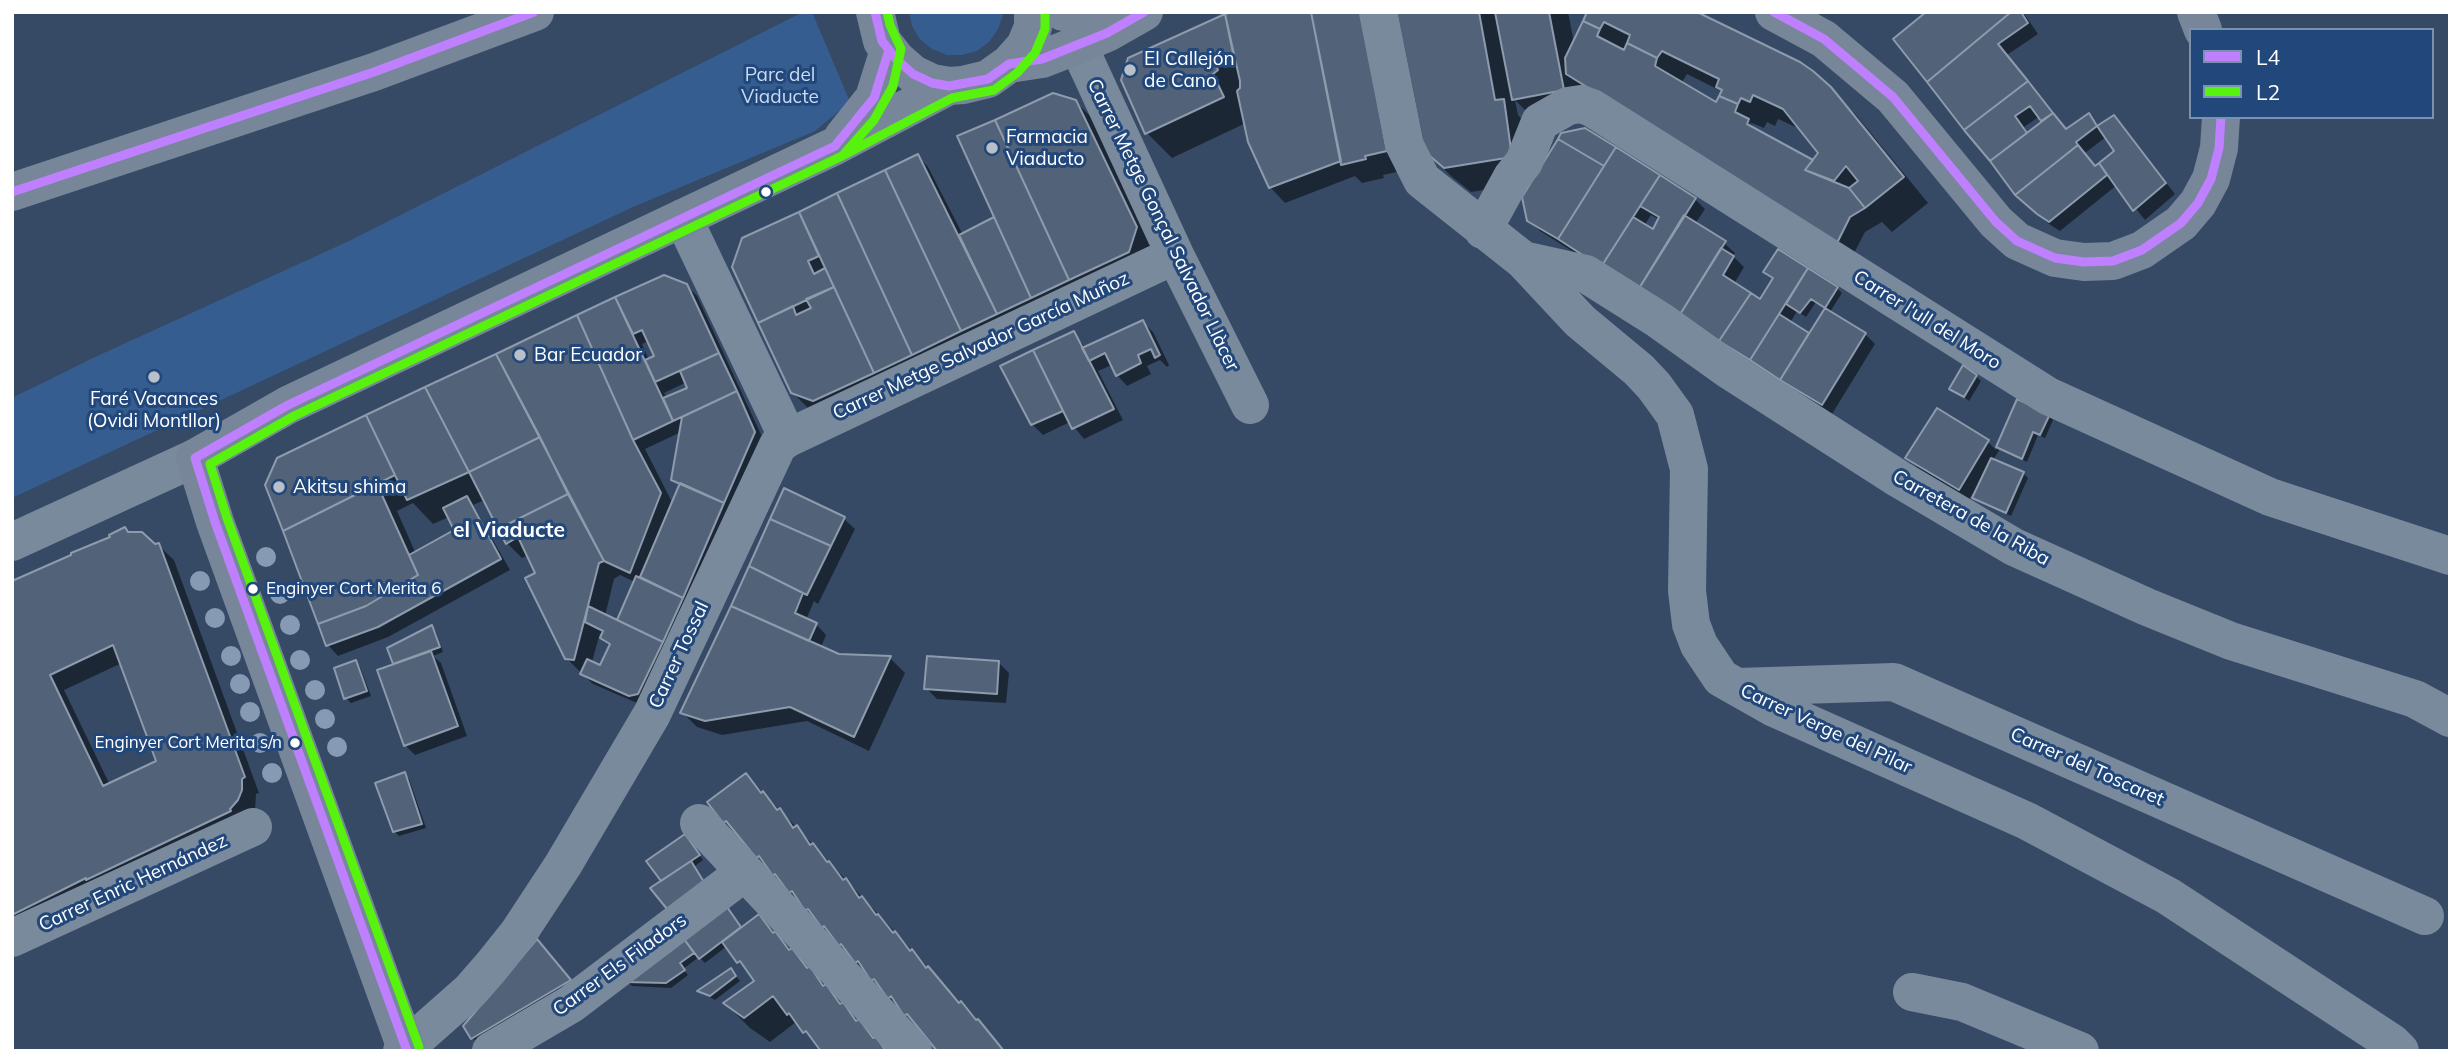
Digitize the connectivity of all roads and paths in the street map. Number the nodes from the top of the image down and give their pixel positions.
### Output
1 (535, 12) edge
2 (875, 12) edge
3 (1033, 12) edge
4 (1106, 12) edge
5 (1144, 12) edge
6 (1378, 12) edge
7 (1774, 12) edge
8 (469, 24) edge
9 (1071, 29) edge
10 (888, 50) junction
11 (1009, 65) junction
12 (949, 86) junction
13 (2221, 119) edge
14 (835, 146) junction
15 (12, 192) edge
16 (683, 218) junction
17 (1483, 230) junction
18 (1175, 255) junction
19 (1523, 260) junction
20 (1250, 405) dead end
21 (788, 438) junction
22 (195, 458) junction
23 (12, 542) edge
24 (2450, 556) edge
25 (1735, 688) junction
26 (2450, 718) edge
27 (699, 824) dead end
28 (253, 827) dead end
29 (745, 872) junction
30 (2425, 916) dead end
31 (12, 938) edge
32 (1912, 992) dead end
33 (405, 1051) edge
34 (491, 1051) edge
35 (913, 1051) edge
36 (2080, 1051) edge
37 (2400, 1051) edge

1 - 8 main road
2 - 10 main road
3 - 11 main road
4 - 9 main road
5 - 9 main road
6 - 17 street, Carrer Verge del Pilar
7 - 13 main road
8 - 15 main road
9 - 11 main road
9 - 18 street, Carrer Metge Gonçal Salvador Llàcer
10 - 12 main road
10 - 14 main road
11 - 12 main road
12 - 14 main road
14 - 16 main road
16 - 21 street
16 - 22 main road
17 - 19 street, Carrer Verge del Pilar
17 - 24 street, Carrer l'ull del Moro
18 - 20 street, Carrer Metge Gonçal Salvador Llàcer
18 - 21 street, Carrer Metge Salvador García Muñoz
19 - 25 street, Carrer Verge del Pilar
19 - 26 street, Carretera de la Riba
21 - 33 street, Carrer Tossal
22 - 23 street
22 - 33 main road
25 - 30 street, Carrer del Toscaret
25 - 37 street, Carrer Verge del Pilar
27 - 29 street
28 - 31 street, Carrer Enric Hernández
29 - 34 street, Carrer Els Filadors
29 - 35 street
32 - 36 street

